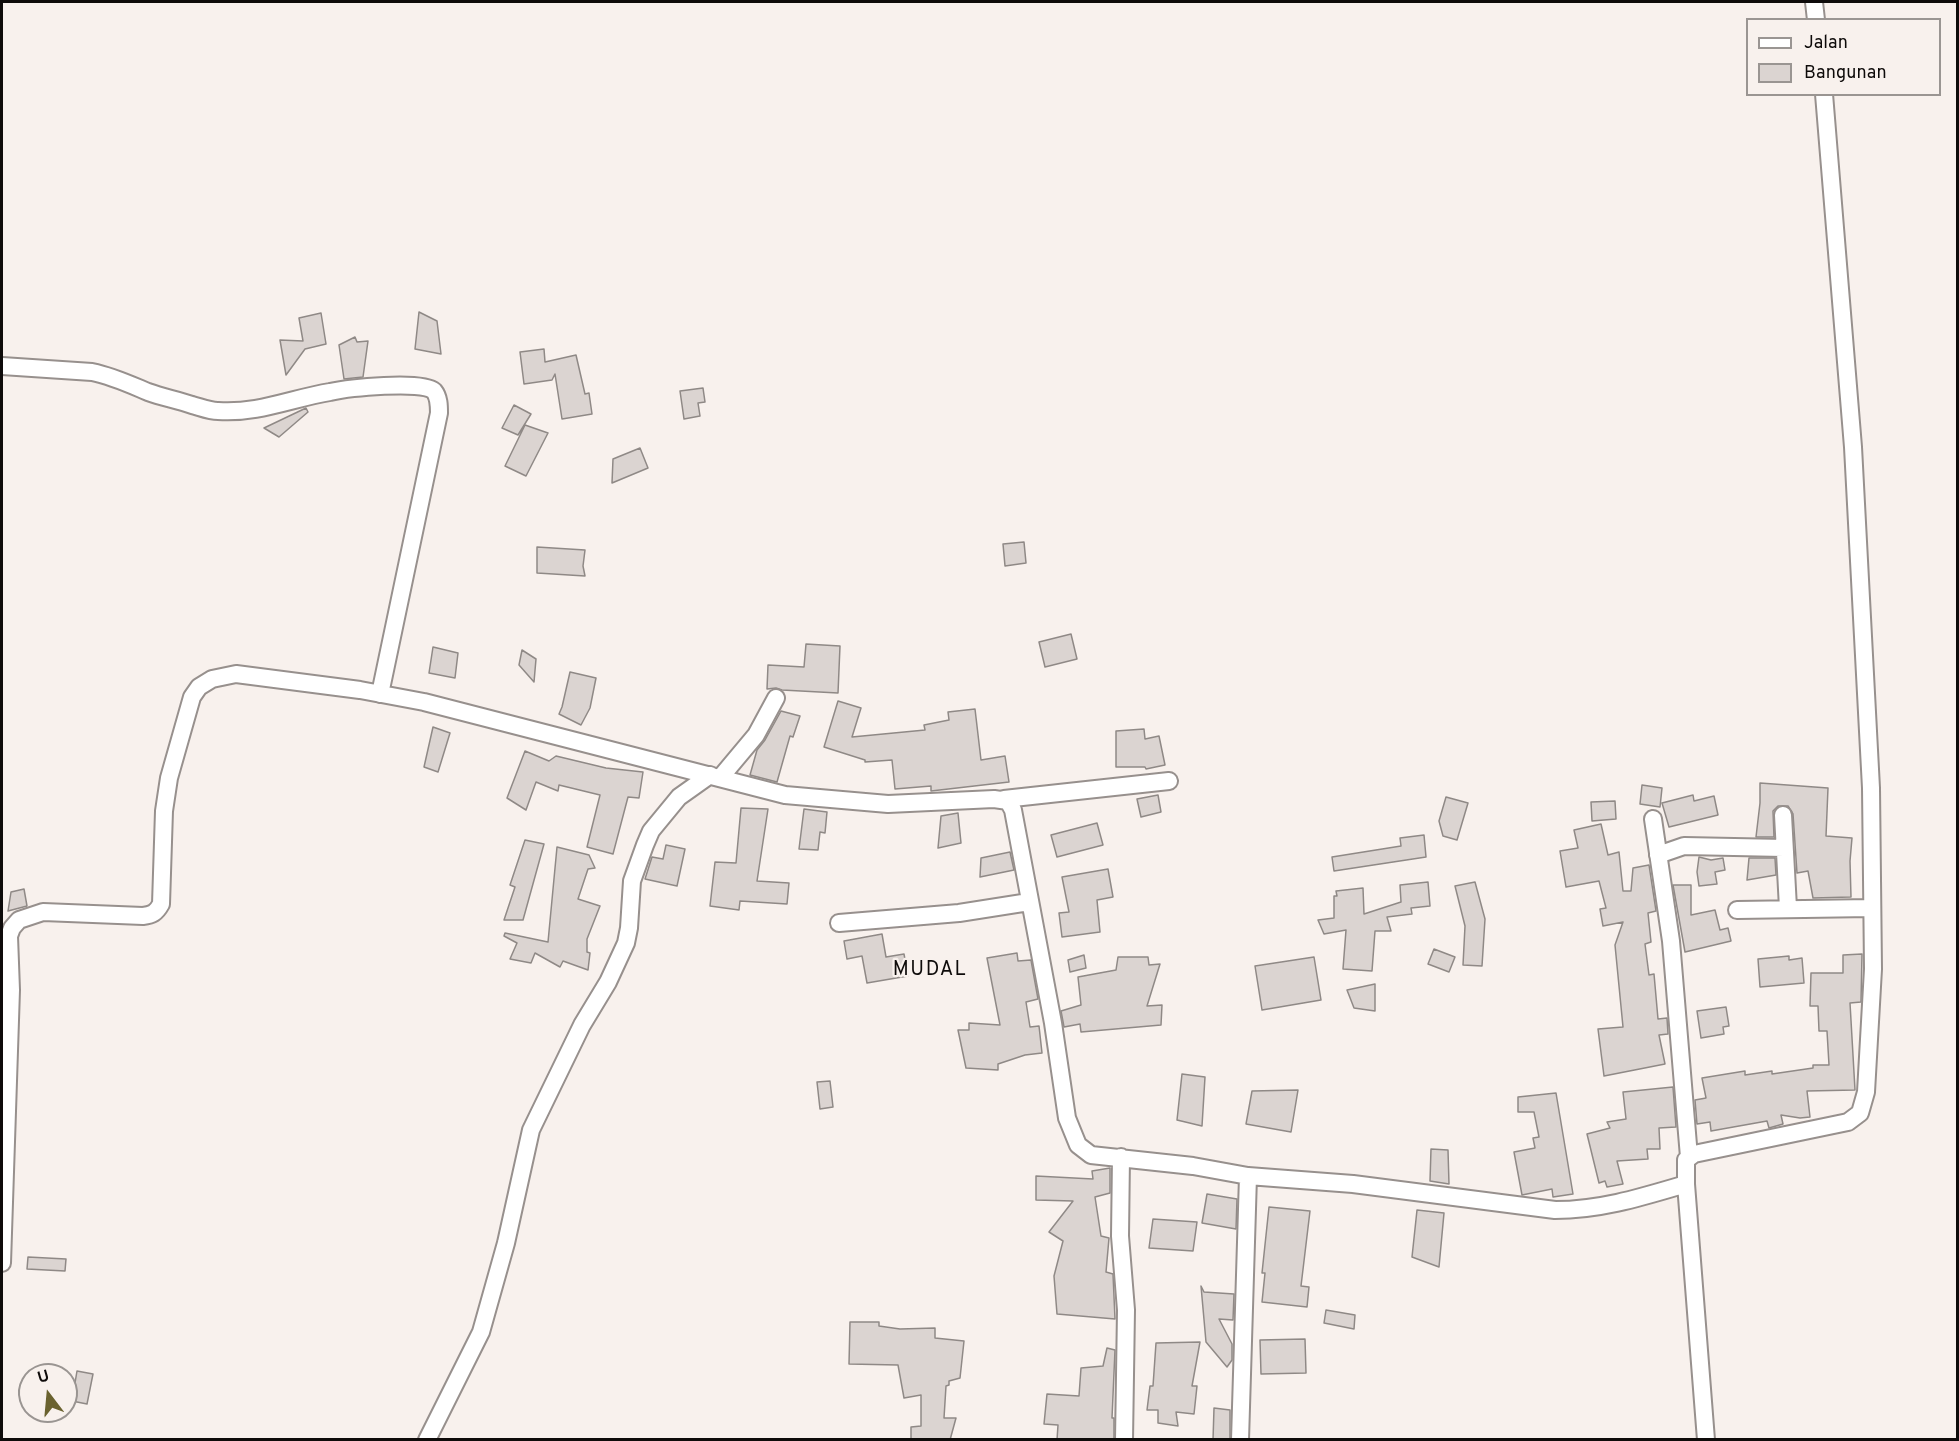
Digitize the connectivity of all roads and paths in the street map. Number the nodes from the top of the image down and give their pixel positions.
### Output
1 (1814, 2) edge
2 (1816, 18) edge
3 (1824, 96) edge
4 (2, 366) edge
5 (380, 694) junction
6 (776, 698) dead end
7 (715, 776) junction
8 (1169, 781) dead end
9 (1004, 799) junction
10 (1783, 815) dead end
11 (1653, 819) dead end
12 (1784, 848) junction
13 (1658, 855) junction
14 (1029, 902) junction
15 (1788, 908) junction
16 (1871, 908) junction
17 (1737, 910) dead end
18 (839, 923) dead end
19 (1121, 1157) junction
20 (1689, 1157) junction
21 (1248, 1176) junction
22 (1686, 1184) junction
23 (2, 1263) edge
24 (427, 1440) edge
25 (1124, 1440) edge
26 (1240, 1440) edge
27 (1706, 1440) edge

1 - 2 street
3 - 16 street
4 - 5 street
5 - 7 street
5 - 23 street
6 - 7 street
7 - 9 street
7 - 24 street
8 - 9 street
9 - 14 street
10 - 12 street
11 - 13 street
12 - 13 street
12 - 15 street
13 - 20 street
14 - 18 street
14 - 19 street
15 - 16 street
15 - 17 street
16 - 20 street
19 - 21 street
19 - 25 street
20 - 22 street
21 - 22 street
21 - 26 street
22 - 27 street

